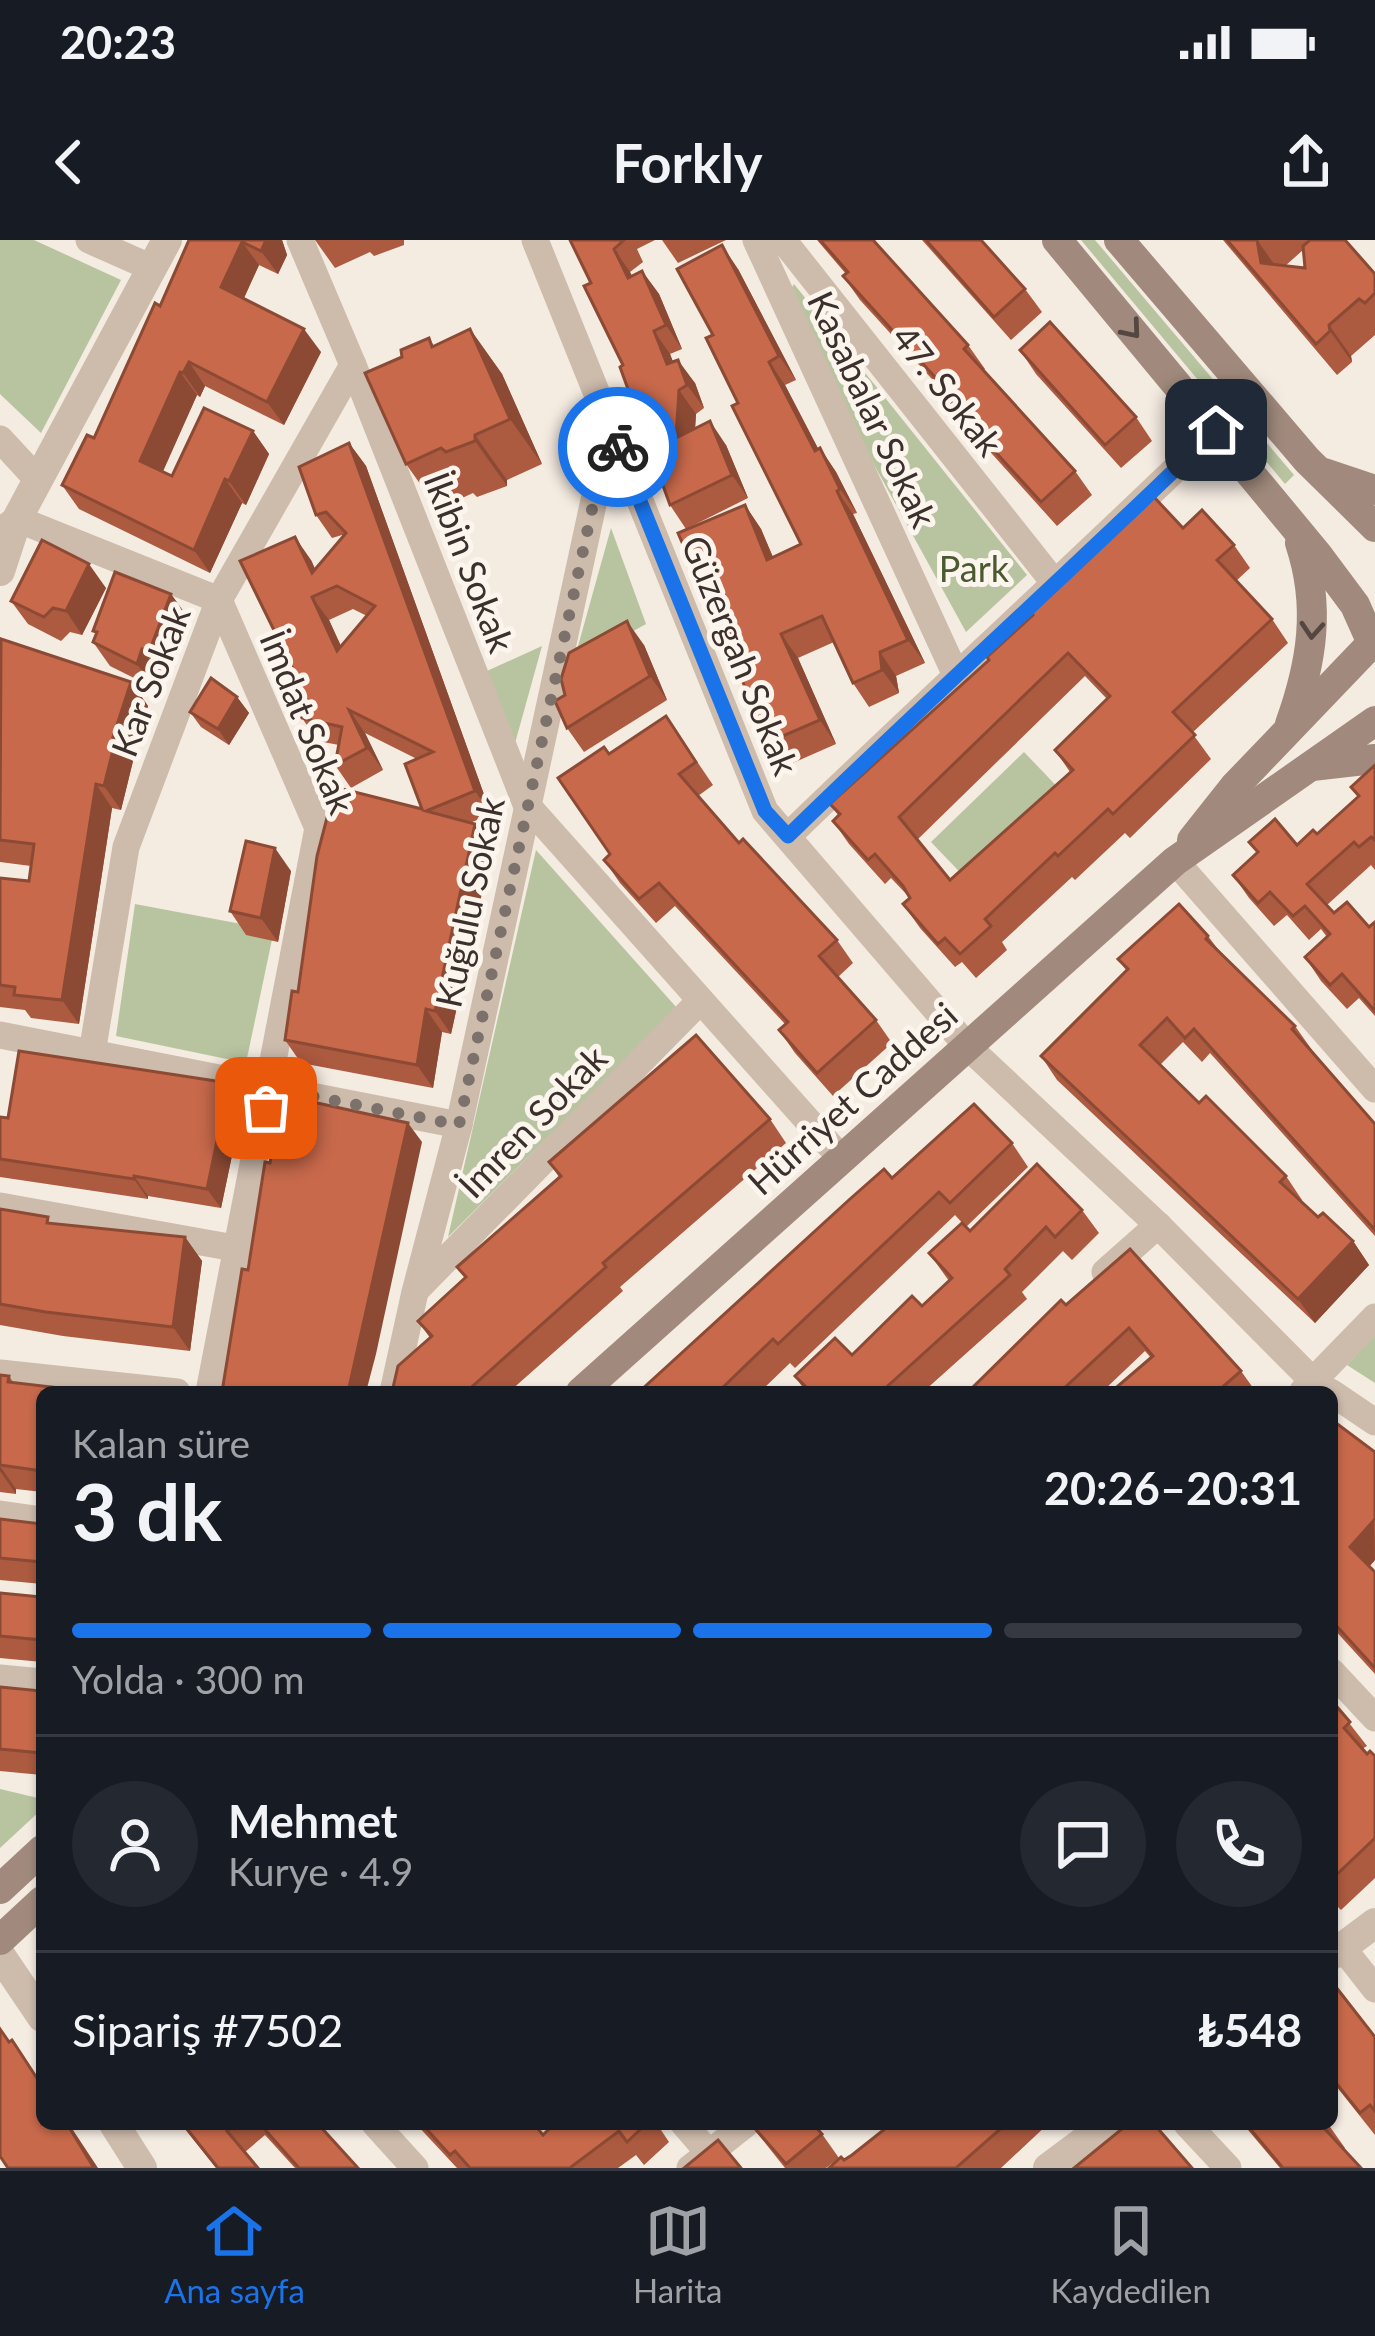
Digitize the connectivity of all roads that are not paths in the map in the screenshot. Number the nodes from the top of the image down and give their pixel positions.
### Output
1 (89, 240) edge
2 (300, 240) edge
3 (535, 240) edge
4 (756, 240) edge
5 (783, 240) edge
6 (1057, 240) edge
7 (1119, 240) edge
8 (160, 254) edge
9 (353, 365) junction
10 (610, 426) junction
11 (1216, 430) junction
12 (0, 439) edge
13 (1318, 472) junction
14 (38, 480) junction
15 (1375, 490) edge
16 (8, 525) edge
17 (1295, 526) junction
18 (1375, 527) edge
19 (0, 571) edge
20 (1057, 586) junction
21 (219, 599) junction
22 (1374, 640) edge
23 (956, 673) junction
24 (1375, 722) edge
25 (1286, 734) junction
26 (1375, 759) edge
27 (1306, 766) junction
28 (526, 804) junction
29 (788, 836) junction
30 (1175, 861) junction
31 (700, 1001) junction
32 (0, 1035) edge
33 (968, 1047) junction
34 (92, 1052) junction
35 (270, 1088) junction
36 (1375, 1089) edge
37 (459, 1125) junction
38 (842, 1159) junction
39 (0, 1206) edge
40 (1158, 1225) junction
41 (240, 1249) junction
42 (1091, 1286) edge
43 (415, 1292) junction
44 (1375, 1316) edge
45 (0, 1373) edge
46 (121, 1386) edge
47 (210, 1386) edge
48 (394, 1386) edge
49 (588, 1386) edge
50 (1315, 1386) edge
51 (1322, 1386) edge
52 (1338, 1401) edge
53 (1375, 1422) edge
54 (0, 1514) edge
55 (36, 1519) edge
56 (0, 1678) edge
57 (1338, 1678) edge
58 (36, 1681) edge
59 (1375, 1718) edge
60 (36, 1856) edge
61 (0, 1889) edge
62 (36, 1907) edge
63 (1375, 1923) edge
64 (0, 1940) edge
65 (1338, 1950) edge
66 (1338, 1952) edge
67 (0, 1955) edge
68 (1375, 1989) edge
69 (36, 2008) edge
70 (118, 2130) edge
71 (380, 2130) edge
72 (687, 2130) edge
73 (738, 2130) edge
74 (1099, 2130) edge
75 (1193, 2130) edge
76 (700, 2160) edge
77 (142, 2168) edge
78 (415, 2168) edge
79 (1048, 2168) edge
80 (1228, 2168) edge

1 - 8 street
2 - 9 street, İkibin Sokak
3 - 10 street, Güzergah Sokak
4 - 23 street, Kasabalar Sokak
5 - 20 street, 47. Sokak
6 -> 11 main road
7 - 13 main road
8 - 14 street
9 - 21 street, Kar Sokak
9 - 28 street, İkibin Sokak
10 - 28 street, Kuğulu Sokak
10 - 29 street, Güzergah Sokak
11 - 17 main road
11 - 20 street
12 - 14 street
13 - 15 main road
13 - 18 main road
14 - 16 street
16 - 19 street
16 - 21 street, İmdat Sokak
17 - 22 main road
17 -> 25 main road
20 - 23 street
21 - 34 street, Kar Sokak
21 - 35 street, İmdat Sokak
22 - 25 main road
23 - 29 street
24 - 27 main road
25 - 30 main road
26 - 27 main road
27 - 30 main road
28 - 31 street, İkibin Sokak
28 - 37 street, Kuğulu Sokak
29 - 33 street, Güzergah Sokak
30 - 33 main road, Hürriyet Caddesi
30 - 36 street
31 - 38 street, İkibin Sokak
31 - 43 street, İmren Sokak
32 - 34 street
33 - 38 main road, Hürriyet Caddesi
33 - 40 street, Güzergah Sokak
34 - 35 street
35 - 37 street
35 - 41 street, İmdat Sokak
37 - 43 street, Kuğulu Sokak
38 - 49 main road, Hürriyet Caddesi
39 - 41 street
40 - 42 street
40 - 50 street, Güzergah Sokak
41 - 47 street, İmdat Sokak
43 - 48 street, Kuğulu Sokak
44 - 51 street
45 - 46 street
52 - 53 street, Güzergah Sokak
54 - 55 street
56 - 58 street
57 - 59 street
60 - 61 main road
62 - 64 main road
63 - 65 street
66 - 68 street
67 - 69 street
70 - 77 street
71 - 78 street
72 - 76 street
73 - 76 street
74 - 79 street
75 - 80 street

